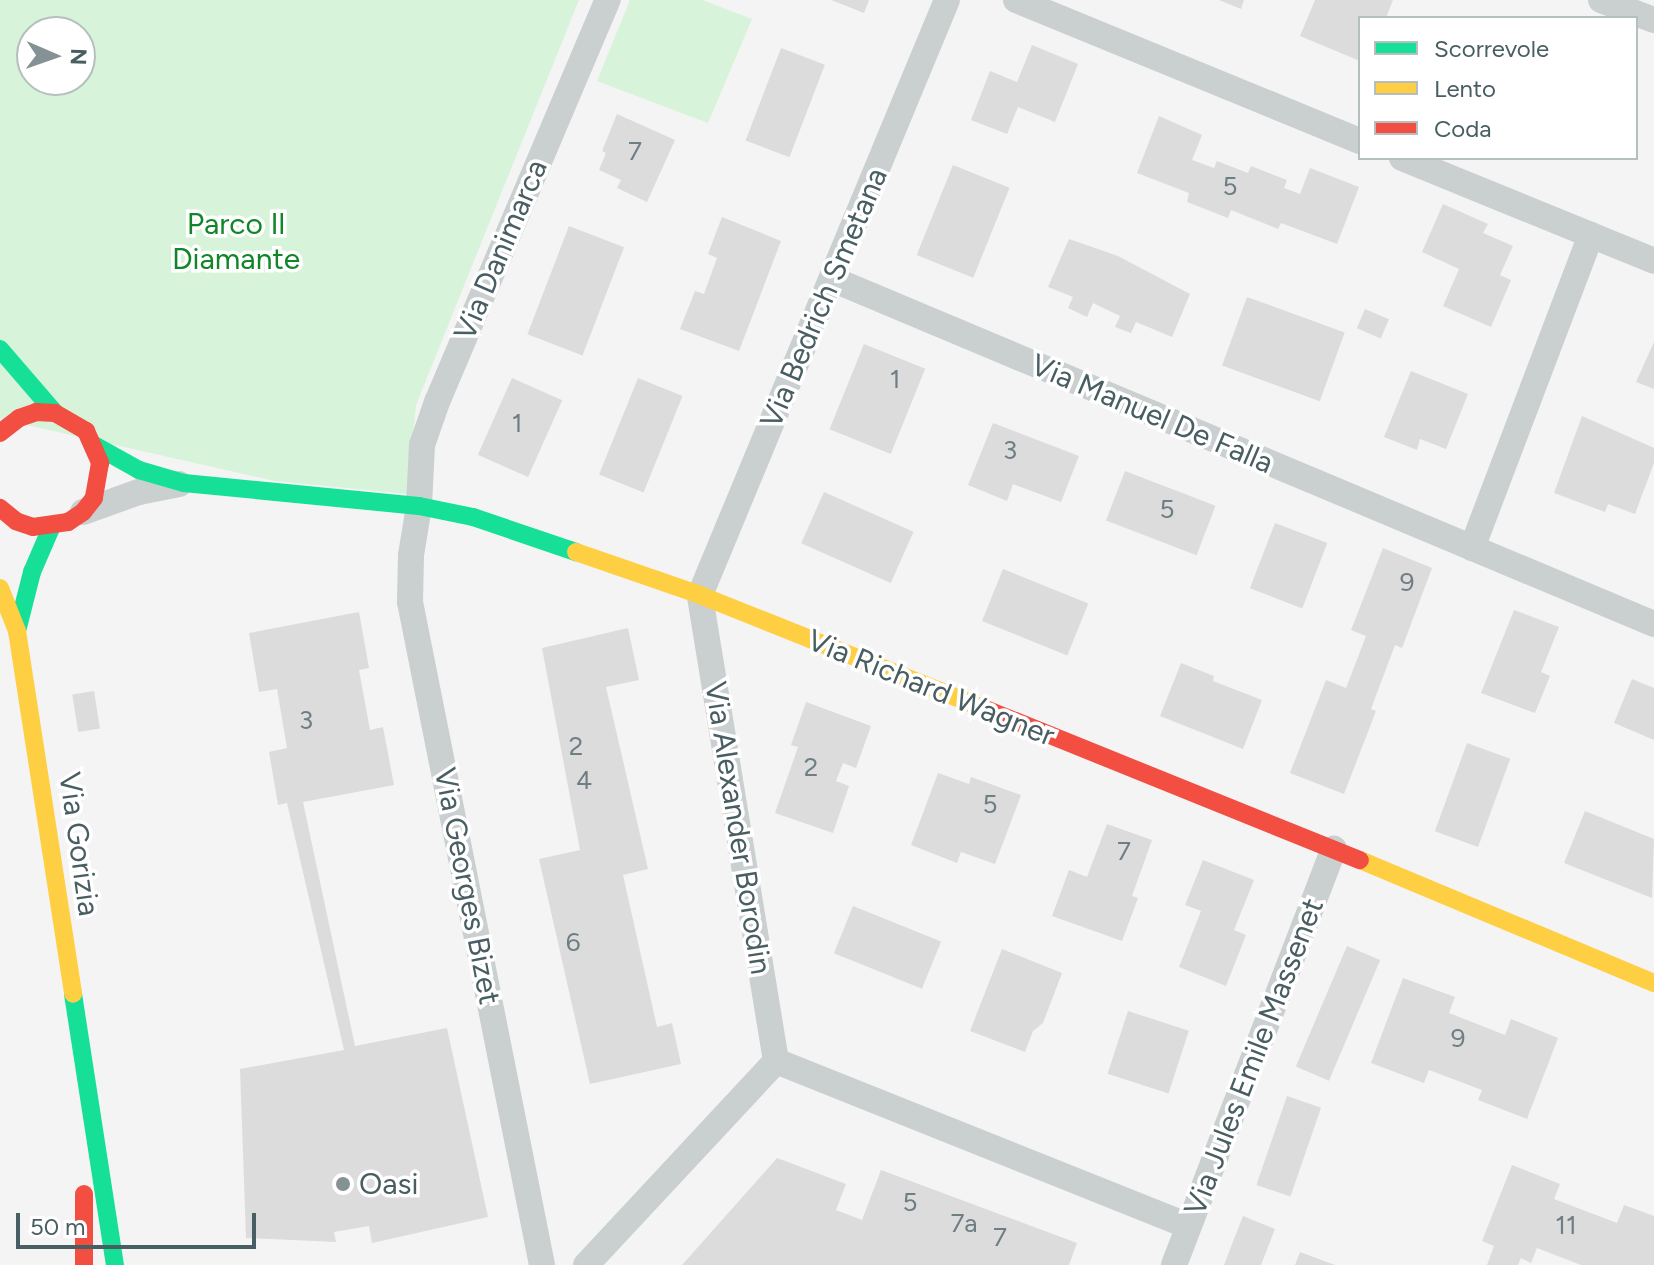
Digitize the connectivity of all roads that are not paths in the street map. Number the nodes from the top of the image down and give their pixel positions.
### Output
1 (608, 0) edge
2 (947, 0) edge
3 (1016, 0) edge
4 (1601, 0) edge
5 (1654, 20) edge
6 (1358, 140) edge
7 (1407, 160) edge
8 (1591, 235) junction
9 (1654, 261) edge
10 (832, 279) junction
11 (0, 349) edge
12 (55, 413) junction
13 (0, 433) edge
14 (96, 446) junction
15 (184, 483) junction
16 (419, 506) junction
17 (0, 508) edge
18 (83, 512) junction
19 (51, 528) junction
20 (1472, 548) junction
21 (0, 588) edge
22 (700, 595) junction
23 (1654, 624) edge
24 (17, 631) junction
25 (1334, 849) junction
26 (1654, 983) edge
27 (776, 1061) junction
28 (83, 1066) junction
29 (1188, 1226) junction
30 (84, 1265) edge
31 (115, 1265) edge
32 (542, 1265) edge
33 (586, 1265) edge
34 (1174, 1265) edge

1 - 16 street, Via Danimarca
2 - 10 street, Via Bedrich Smetana
3 - 6 street
4 - 5 street
7 - 8 street
8 - 9 street
8 - 20 street
10 - 20 street, Via Manuel De Falla
10 - 22 street, Via Bedrich Smetana
11 - 12 street
12 - 13 street
12 - 14 street, Via Richard Wagner
14 - 15 street, Via Richard Wagner
14 - 18 street
15 - 16 street, Via Richard Wagner
15 - 18 street, Via Richard Wagner
16 - 22 street, Via Richard Wagner
16 - 32 street, Via Georges Bizet
17 - 19 street
18 - 19 street
19 - 24 street, Via Gorizia
20 - 23 street, Via Manuel De Falla
21 - 24 street, Via Gorizia
22 - 25 street, Via Richard Wagner
22 - 27 street, Via Alexander Borodin
24 - 28 street, Via Gorizia
25 - 26 street, Via Richard Wagner
25 - 29 street, Via Jules Emile Massenet
27 - 29 street
27 - 33 street
28 - 30 street, Via Gorizia
28 - 31 street, Via Gorizia
29 - 34 street, Via Jules Emile Massenet

